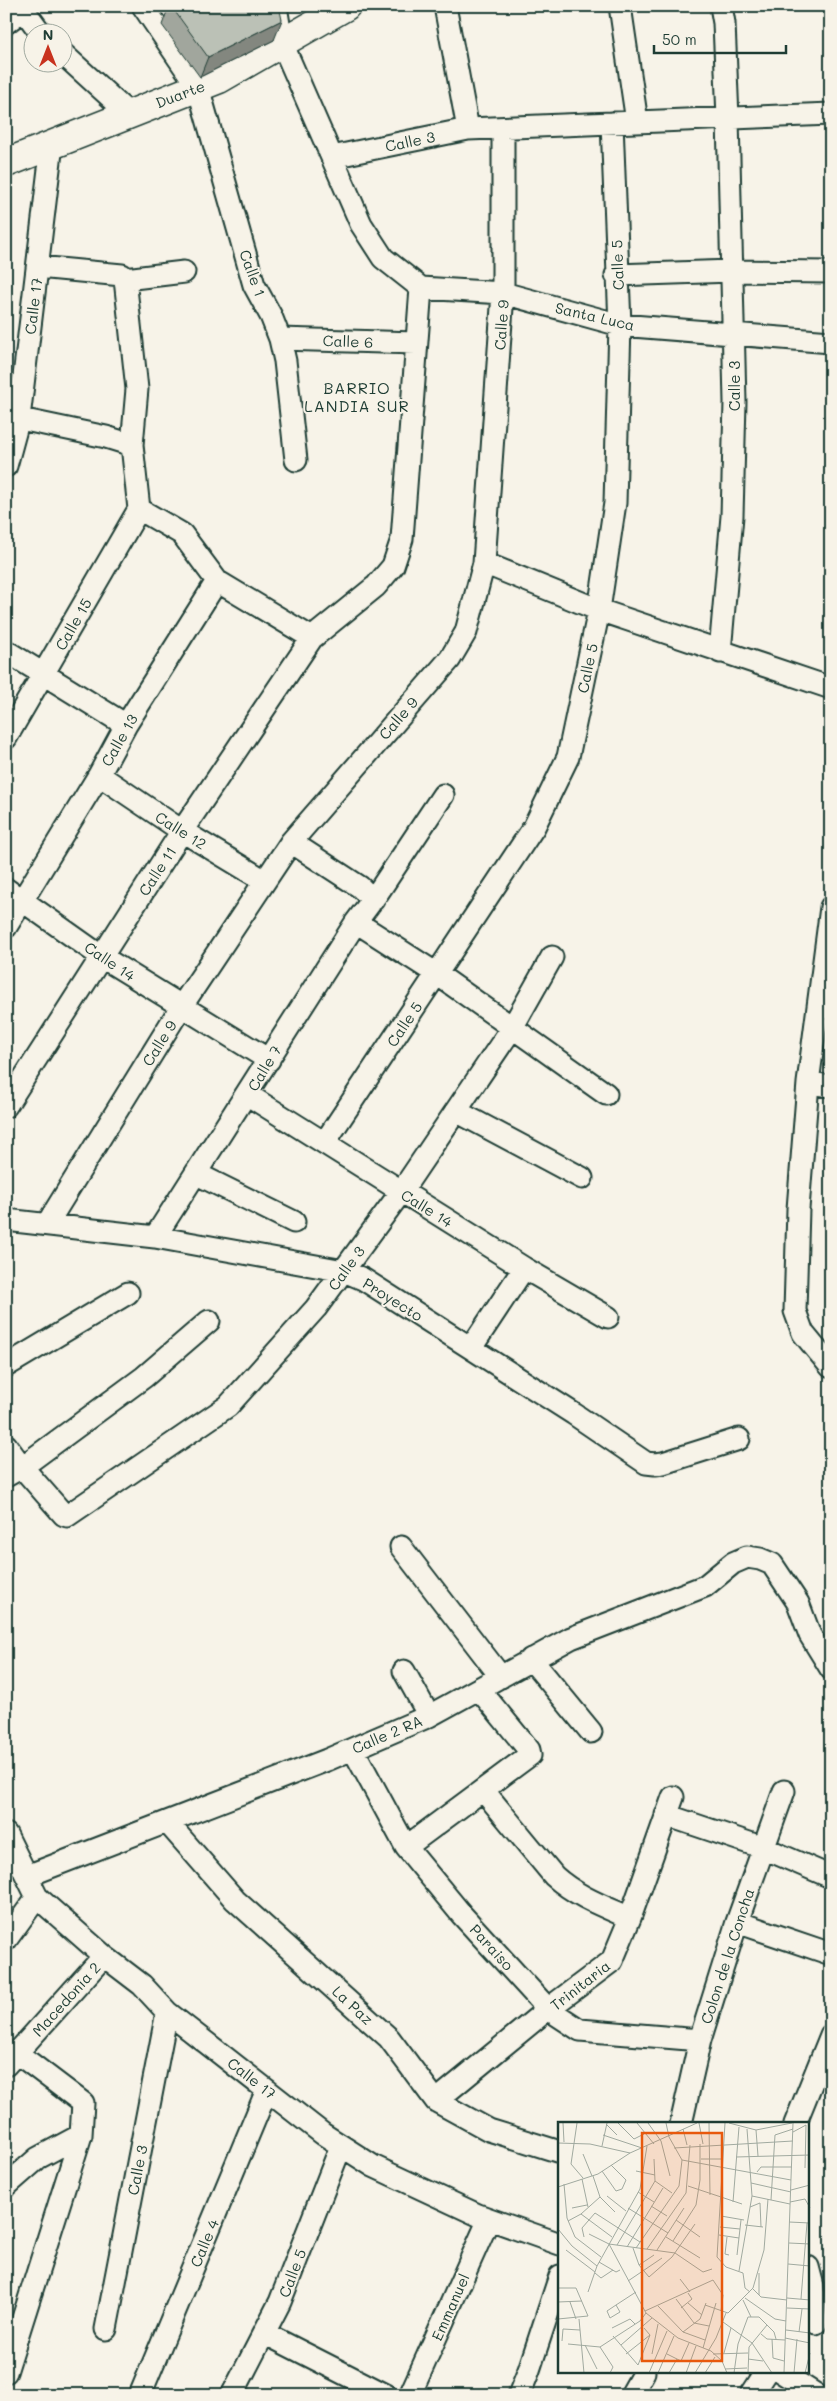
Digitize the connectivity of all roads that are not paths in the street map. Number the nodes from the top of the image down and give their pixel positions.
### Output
1 (143, 6) edge
2 (276, 6) edge
3 (346, 6) edge
4 (445, 6) edge
5 (620, 6) edge
6 (721, 6) edge
7 (22, 8) edge
8 (32, 22) edge
9 (6, 23) edge
10 (282, 43) junction
11 (72, 62) edge
12 (198, 88) junction
13 (129, 114) junction
14 (831, 114) edge
15 (728, 118) junction
16 (637, 122) junction
17 (612, 123) junction
18 (503, 128) junction
19 (468, 129) junction
20 (52, 144) junction
21 (332, 157) junction
22 (6, 163) edge
23 (38, 267) junction
24 (732, 271) junction
25 (184, 272) dead end
26 (831, 272) edge
27 (616, 275) junction
28 (125, 280) junction
29 (421, 288) junction
30 (503, 293) junction
31 (620, 325) junction
32 (734, 335) junction
33 (280, 339) junction
34 (831, 342) edge
35 (416, 343) junction
36 (12, 417) edge
37 (132, 445) junction
38 (296, 460) dead end
39 (6, 466) edge
40 (138, 509) junction
41 (484, 563) junction
42 (217, 581) junction
43 (599, 610) junction
44 (312, 638) junction
45 (6, 651) edge
46 (720, 652) junction
47 (44, 674) junction
48 (831, 688) edge
49 (126, 725) junction
50 (6, 738) edge
51 (98, 776) junction
52 (443, 795) dead end
53 (182, 832) junction
54 (292, 842) junction
55 (265, 881) junction
56 (15, 895) edge
57 (373, 900) junction
58 (831, 906) edge
59 (356, 922) junction
60 (6, 927) edge
61 (102, 957) junction
62 (552, 957) dead end
63 (438, 974) junction
64 (825, 996) edge
65 (181, 1007) junction
66 (512, 1028) junction
67 (268, 1060) junction
68 (808, 1083) junction
69 (831, 1086) edge
70 (606, 1094) dead end
71 (248, 1095) junction
72 (6, 1106) edge
73 (456, 1111) junction
74 (325, 1142) junction
75 (197, 1174) junction
76 (582, 1178) dead end
77 (401, 1192) junction
78 (6, 1220) edge
79 (294, 1222) dead end
80 (47, 1224) junction
81 (155, 1237) junction
82 (524, 1268) junction
83 (344, 1272) junction
84 (128, 1293) dead end
85 (608, 1317) dead end
86 (209, 1321) dead end
87 (471, 1348) junction
88 (6, 1366) edge
89 (831, 1367) edge
90 (739, 1439) dead end
91 (6, 1445) edge
92 (14, 1471) edge
93 (400, 1547) dead end
94 (531, 1659) junction
95 (831, 1669) edge
96 (404, 1671) dead end
97 (501, 1677) junction
98 (479, 1689) junction
99 (428, 1716) junction
100 (591, 1732) dead end
101 (353, 1749) junction
102 (483, 1790) junction
103 (784, 1791) dead end
104 (167, 1822) junction
105 (6, 1834) edge
106 (406, 1847) junction
107 (764, 1848) junction
108 (830, 1872) edge
109 (27, 1876) junction
110 (37, 1897) junction
111 (630, 1918) junction
112 (737, 1922) junction
113 (6, 1940) edge
114 (831, 1954) edge
115 (104, 1956) junction
116 (548, 2009) junction
117 (167, 2012) junction
118 (831, 2035) edge
119 (700, 2040) junction
120 (12, 2059) edge
121 (268, 2090) junction
122 (436, 2101) junction
123 (681, 2122) edge
124 (796, 2122) edge
125 (81, 2135) junction
126 (341, 2146) junction
127 (558, 2151) edge
128 (6, 2186) edge
129 (489, 2220) junction
130 (558, 2243) edge
131 (810, 2275) edge
132 (558, 2282) edge
133 (818, 2323) edge
134 (106, 2328) dead end
135 (264, 2333) junction
136 (6, 2372) edge
137 (643, 2374) edge
138 (765, 2374) edge
139 (784, 2374) edge
140 (360, 2389) edge
141 (140, 2395) edge
142 (232, 2395) edge
143 (386, 2395) edge
144 (410, 2395) edge
145 (519, 2395) edge
146 (631, 2395) edge
147 (751, 2395) edge
148 (817, 2395) edge

1 - 12 street, Calle 1
2 - 10 street
3 - 10 street, Duarte
4 - 19 street
5 - 16 street
6 - 15 street, Calle 3
7 - 8 street
7 - 9 street
10 - 12 street, Duarte
10 - 21 street
11 - 13 street
12 - 13 street, Duarte
12 - 33 street, Calle 1
13 - 20 street, Duarte
14 - 15 street, Calle 3
15 - 16 street, Calle 3
15 - 24 street, Calle 3
16 - 17 street, Calle 3
17 - 18 street, Calle 3
17 - 27 street, Calle 5
18 - 19 street, Calle 3
18 - 30 street, Calle 9
19 - 21 street, Calle 3
20 - 22 street, Duarte
20 - 23 street, Calle 17
21 - 29 street
23 - 28 street
23 - 36 street, Calle 17
24 - 26 street
24 - 27 street
24 - 32 street, Calle 3
25 - 28 street
27 - 31 street, Calle 5
28 - 37 street
29 - 30 street, Santa Luca
29 - 35 street, Calle 11
30 - 31 street, Santa Luca
30 - 41 street, Calle 9
31 - 32 street, Santa Luca
31 - 43 street, Calle 5
32 - 34 street, Santa Luca
32 - 46 street, Calle 3
33 - 35 street, Calle 6
33 - 38 street, Calle 1
35 - 44 street, Calle 11
36 - 37 street
36 - 39 street, Calle 17
37 - 40 street
40 - 42 street
40 - 47 street, Calle 15
41 - 43 street
41 - 54 street, Calle 9
42 - 44 street
42 - 49 street, Calle 13
43 - 46 street
43 - 63 street, Calle 5
44 - 53 street, Calle 11
45 - 47 street
46 - 48 street
47 - 49 street
47 - 50 street, Calle 15
49 - 51 street, Calle 13
51 - 53 street, Calle 12
51 - 56 street, Calle 13
52 - 57 street, Calle 7
53 - 55 street, Calle 12
53 - 61 street, Calle 11
54 - 55 street, Calle 9
54 - 57 street
55 - 65 street, Calle 9
56 - 60 street, Calle 13
56 - 61 street, Calle 14
57 - 59 street, Calle 7
58 - 64 street
59 - 63 street
59 - 67 street, Calle 7
61 - 65 street, Calle 14
61 - 72 street, Calle 11
62 - 66 street, Calle 3
63 - 66 street
63 - 74 street, Calle 5
64 - 68 street
65 - 67 street, Calle 14
65 - 80 street, Calle 9
66 - 70 street
66 - 73 street, Calle 3
67 - 71 street, Calle 7
68 - 69 street
68 - 89 street
71 - 74 street, Calle 14
71 - 75 street, Calle 7
73 - 76 street
73 - 77 street, Calle 3
74 - 77 street, Calle 14
75 - 79 street
75 - 81 street, Calle 7
77 - 82 street, Calle 14
77 - 83 street, Calle 3
78 - 80 street, Proyecto
80 - 81 street, Proyecto
81 - 83 street, Proyecto
82 - 85 street, Calle 14
82 - 87 street
83 - 87 street, Proyecto
83 - 92 street, Calle 3
84 - 88 street
86 - 92 street
87 - 90 street, Proyecto
91 - 92 street
93 - 97 street
94 - 95 street, Calle 2 RA
94 - 97 street, Calle 2 RA
94 - 100 street
96 - 99 street
97 - 98 street, Calle 2 RA
98 - 99 street, Calle 2 RA
98 - 102 street
99 - 101 street, Calle 2 RA
101 - 104 street, Calle 2 RA
101 - 106 street, Paraiso
102 - 106 street
102 - 111 street
103 - 107 street, Colon de la Concha
104 - 109 street, Calle 2 RA
104 - 122 street, La Paz
105 - 109 street, Calle 17
106 - 116 street, Paraiso
107 - 108 street
107 - 111 street, Trinitaria
107 - 112 street, Colon de la Concha
109 - 110 street, Calle 17
110 - 113 street
110 - 115 street, Calle 17
111 - 116 street, Trinitaria
112 - 114 street
112 - 119 street, Colon de la Concha
115 - 117 street, Calle 17
115 - 120 street, Macedonia 2
116 - 119 street, Paraiso
116 - 122 street, Trinitaria
117 - 121 street, Calle 17
117 - 134 street, Calle 3
118 - 124 street
119 - 123 street, Colon de la Concha
120 - 125 street
121 - 126 street, Calle 17
121 - 141 street, Calle 4
122 - 127 street, La Paz
125 - 128 street
125 - 136 street
126 - 129 street, Calle 17
126 - 135 street, Calle 5
129 - 130 street, Calle 17
129 - 144 street, Emmanuel
131 - 133 street
132 - 145 street
135 - 140 street
135 - 142 street, Calle 5
137 - 146 street
138 - 147 street
139 - 148 street
140 - 143 street

